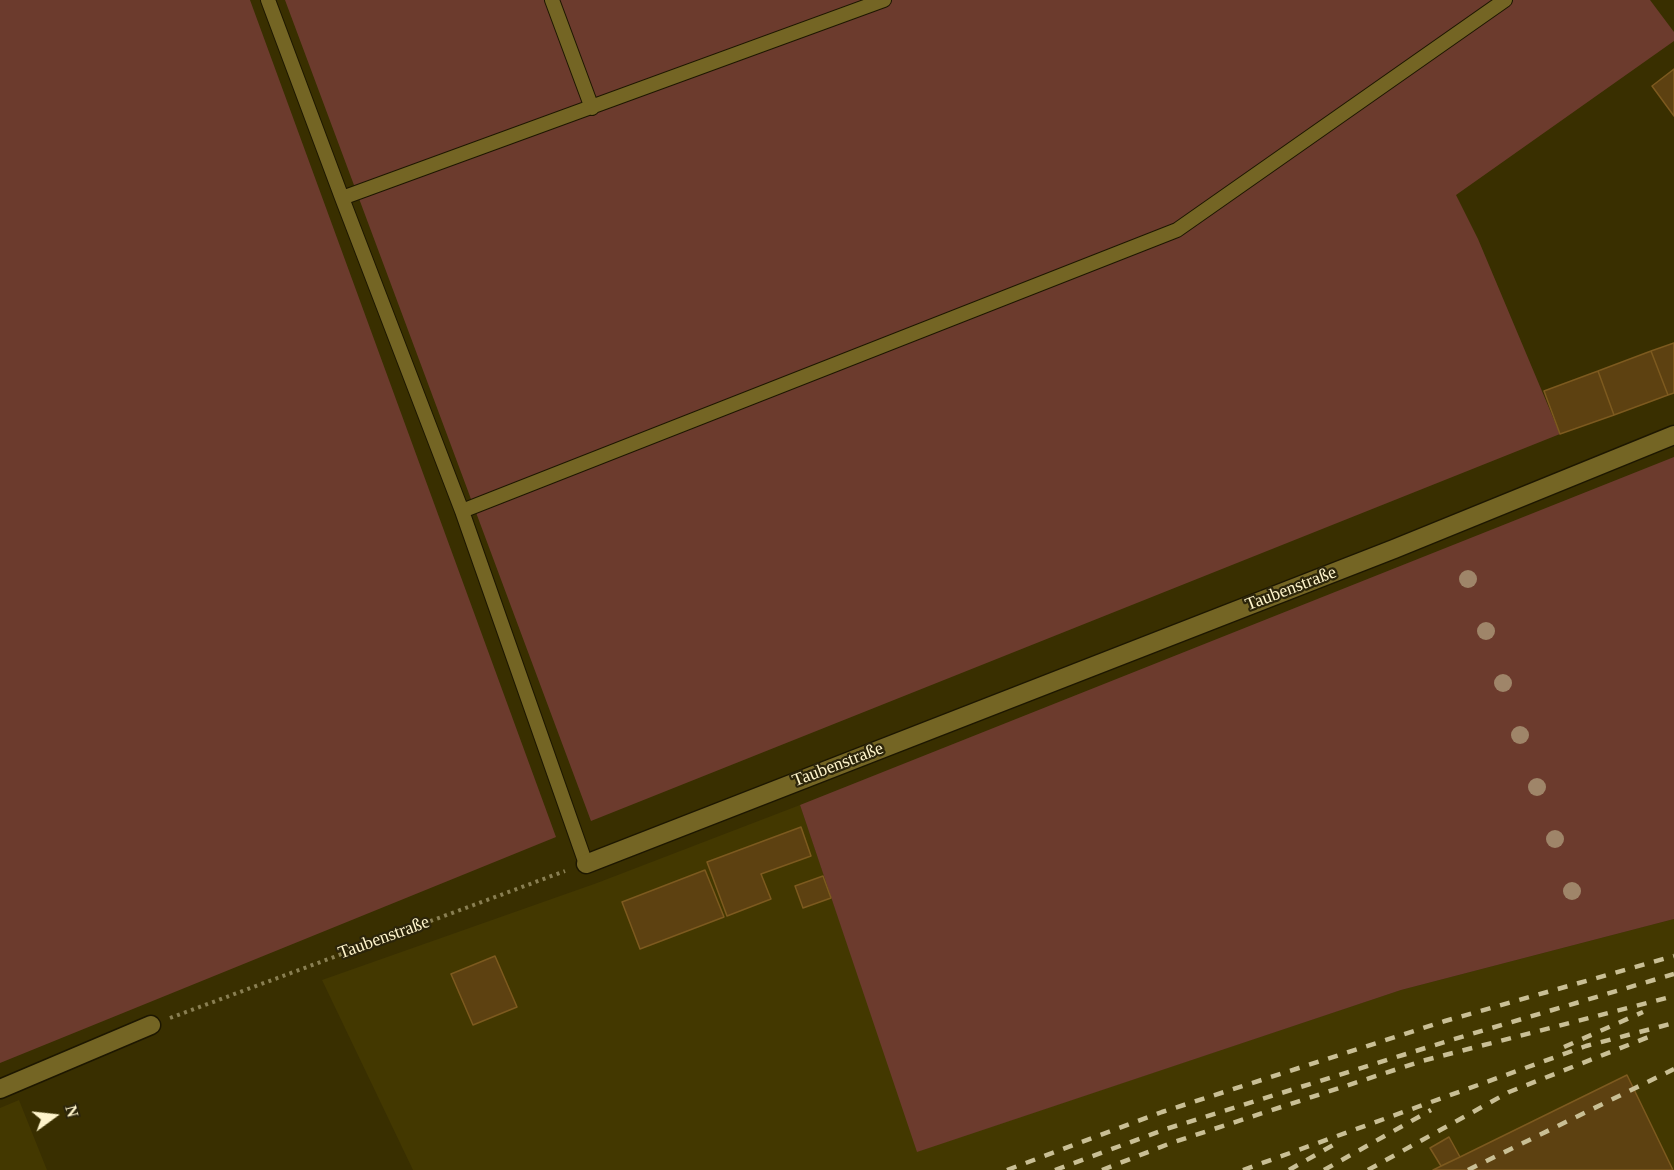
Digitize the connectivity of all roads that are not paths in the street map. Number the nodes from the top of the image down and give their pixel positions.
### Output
1 (268, 0) edge
2 (552, 0) edge
3 (884, 0) edge
4 (1505, 0) edge
5 (592, 108) junction
6 (342, 198) junction
7 (1674, 435) edge
8 (462, 511) junction
9 (586, 864) joint
10 (151, 1025) road end
11 (0, 1089) edge

1 - 6 lane
2 - 5 lane
3 - 5 lane
4 - 8 lane
5 - 6 lane
6 - 8 lane
7 - 9 street, Taubenstraße
8 - 9 lane
10 - 11 street

